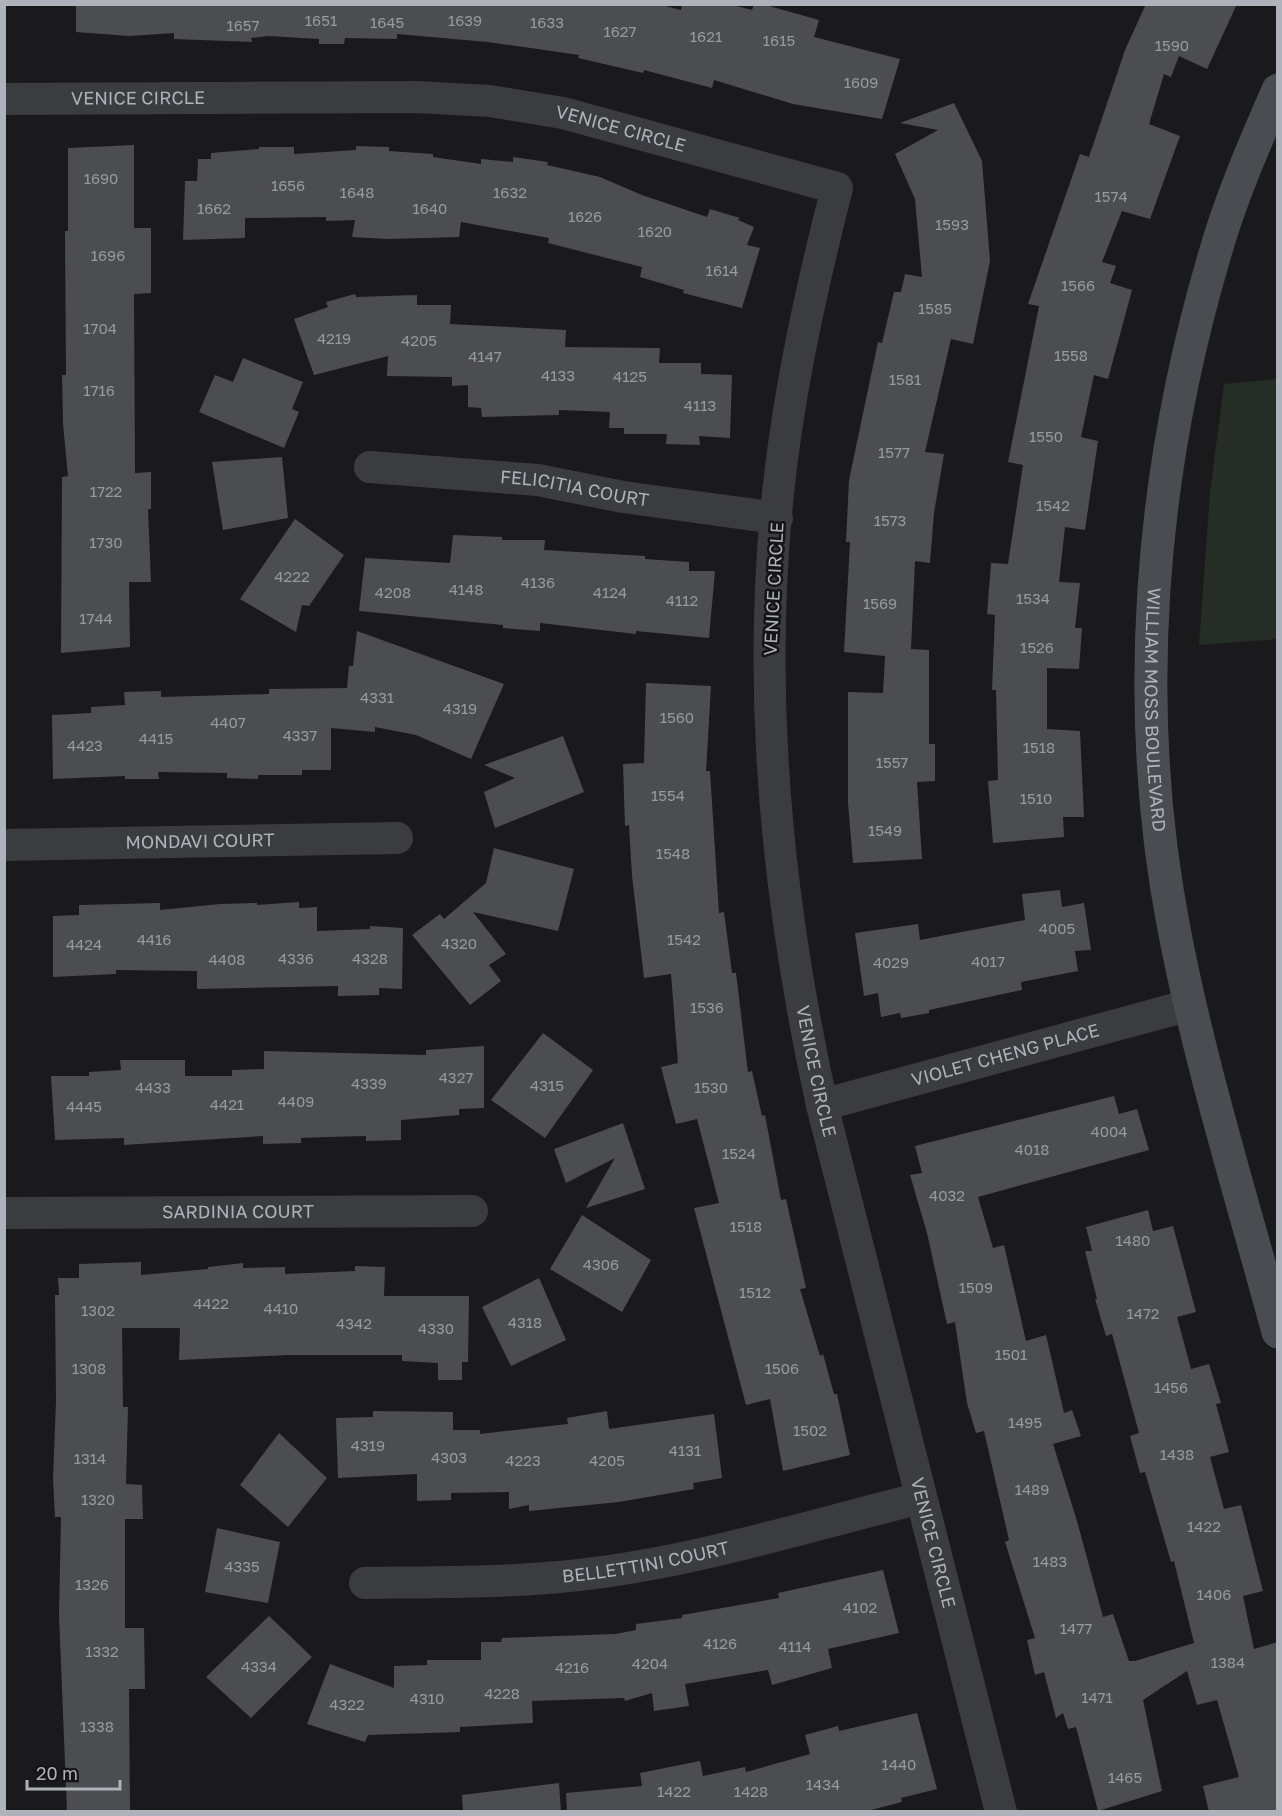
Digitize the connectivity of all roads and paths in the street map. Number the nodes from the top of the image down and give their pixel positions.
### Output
1 (1278, 90) edge
2 (4, 99) edge
3 (370, 467) dead end
4 (777, 518) junction
5 (396, 838) dead end
6 (4, 845) edge
7 (1190, 1005) junction
8 (822, 1105) junction
9 (472, 1210) dead end
10 (4, 1213) edge
11 (1278, 1332) edge
12 (921, 1498) junction
13 (365, 1583) dead end
14 (1000, 1812) edge

1 - 7 street, WILLIAM MOSS BOULEVARD
2 - 4 street, VENICE CIRCLE
3 - 4 street, FELICITIA COURT
4 - 8 street, VENICE CIRCLE
5 - 6 street, MONDAVI COURT
7 - 8 street, VIOLET CHENG PLACE
7 - 11 street, WILLIAM MOSS BOULEVARD
8 - 12 street, VENICE CIRCLE
9 - 10 street, SARDINIA COURT
12 - 13 street, BELLETTINI COURT
12 - 14 street, VENICE CIRCLE

